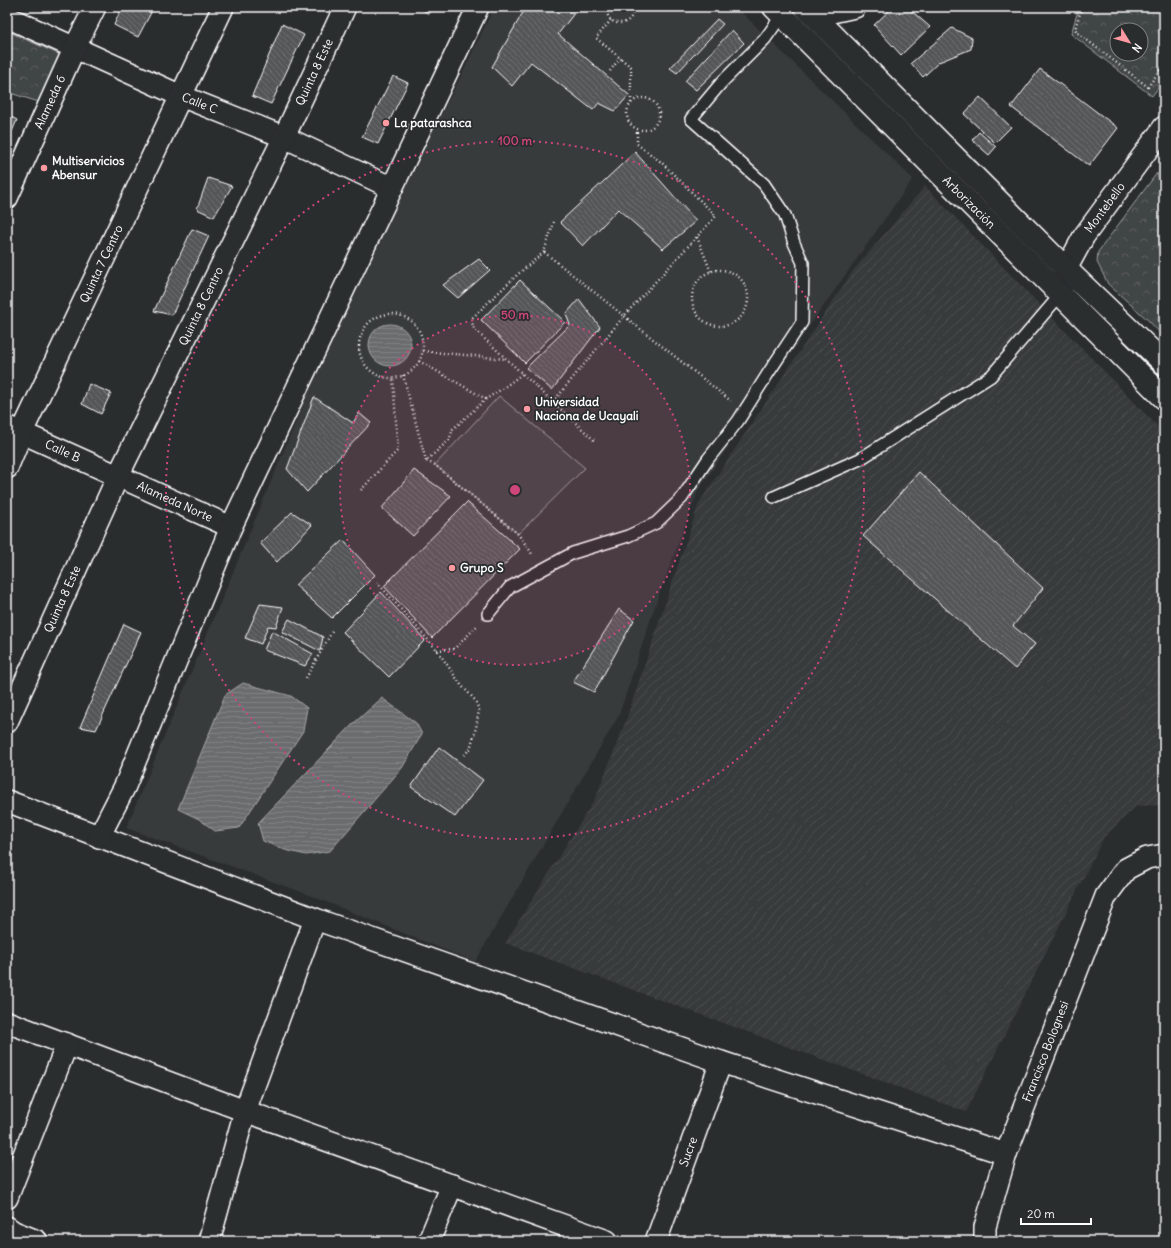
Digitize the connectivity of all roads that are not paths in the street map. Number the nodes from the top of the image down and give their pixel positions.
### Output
1 (223, 7) edge
2 (345, 7) edge
3 (478, 7) edge
4 (855, 7) edge
5 (88, 10) edge
6 (808, 10) edge
7 (778, 11) edge
8 (7, 16) edge
9 (76, 47) junction
10 (181, 96) junction
11 (1164, 127) edge
12 (284, 137) junction
13 (392, 188) junction
14 (7, 198) edge
15 (1066, 269) junction
16 (1060, 295) junction
17 (1164, 362) edge
18 (1164, 398) edge
19 (15, 429) edge
20 (7, 468) edge
21 (118, 476) junction
22 (774, 497) dead end
23 (231, 527) junction
24 (488, 614) road end
25 (7, 722) edge
26 (7, 801) edge
27 (99, 838) junction
28 (1164, 854) edge
29 (315, 919) junction
30 (7, 1022) edge
31 (66, 1044) junction
32 (721, 1062) junction
33 (246, 1111) junction
34 (1006, 1154) junction
35 (452, 1186) junction
36 (7, 1198) edge
37 (7, 1226) edge
38 (37, 1241) edge
39 (209, 1241) edge
40 (429, 1241) edge
41 (607, 1241) edge
42 (656, 1241) edge
43 (985, 1241) edge

1 - 10 street, Quinta 7 Centro
2 - 12 street, Quinta 8 Este
3 - 13 street
4 - 6 street
5 - 9 street, Alameda 6
6 - 15 main road, Arborización
7 - 16 main road, Arborización
7 - 24 lane
8 - 9 street, Calle C
9 - 10 street, Calle C
9 - 14 street, Alameda 6
10 - 12 street, Calle C
10 - 19 street, Quinta 7 Centro
11 - 15 street, Montebello
12 - 13 street, Calle C
12 - 21 street, Quinta 8 Centro
13 - 23 street
15 - 16 street, Montebello
15 - 17 main road, Arborización
16 - 18 main road, Arborización
16 - 22 lane
19 - 20 street, Quinta 7 Centro
19 - 21 street, Calle B
21 - 23 street, Alameda Norte
21 - 25 street, Quinta 8 Este
23 - 27 street
26 - 27 street
27 - 29 street
28 - 34 street, Francisco Bolognesi
29 - 32 street
29 - 33 street
30 - 31 street
31 - 33 street
31 - 36 street
32 - 34 street
32 - 42 street, Sucre
33 - 35 street
33 - 39 street
34 - 43 street, Francisco Bolognesi
35 - 40 street
35 - 41 street
37 - 38 street

